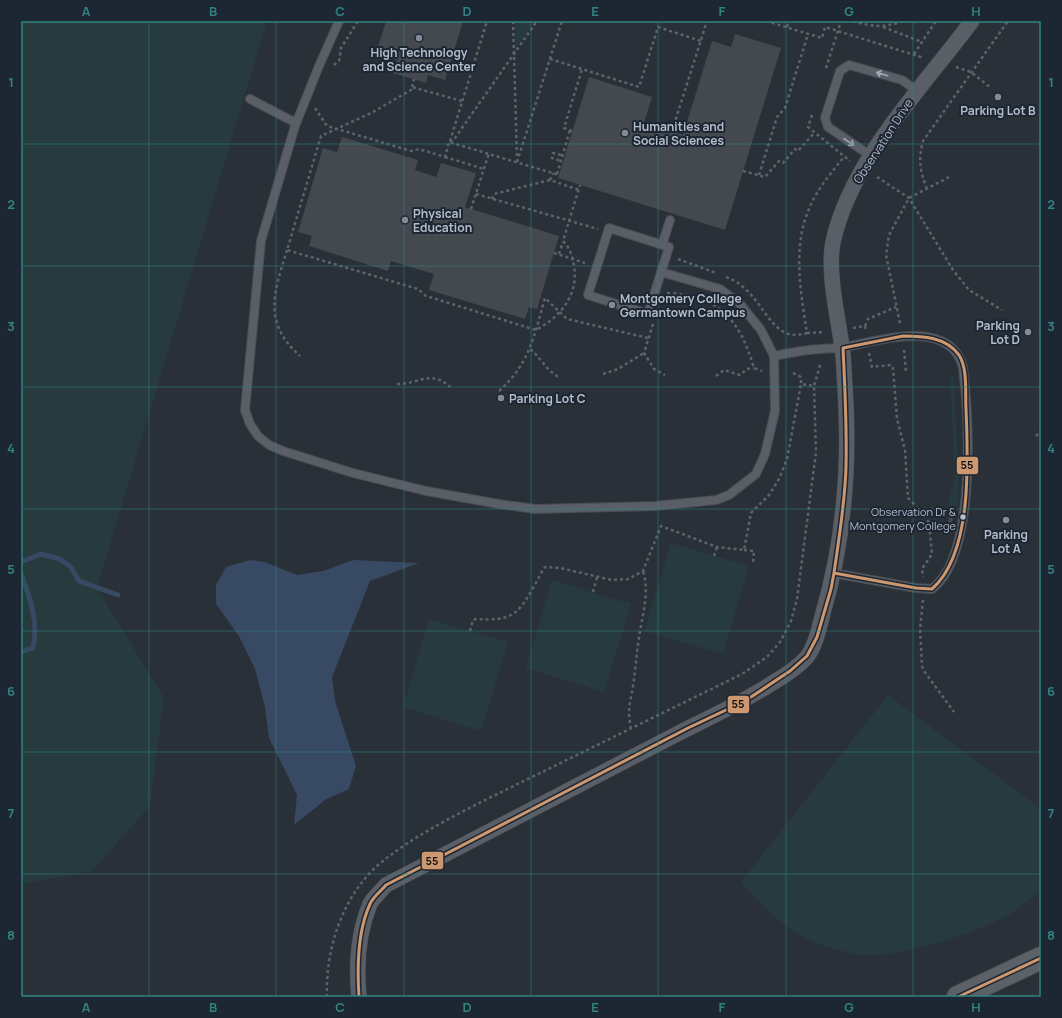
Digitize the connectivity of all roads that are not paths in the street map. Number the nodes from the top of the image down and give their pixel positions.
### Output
1 (339, 21) edge
2 (972, 21) edge
3 (917, 91) junction
4 (250, 99) dead end
5 (296, 123) junction
6 (870, 156) junction
7 (670, 220) dead end
8 (662, 245) junction
9 (661, 272) junction
10 (843, 348) junction
11 (774, 356) junction
12 (833, 573) junction
13 (1041, 958) edge
14 (359, 997) edge
15 (958, 997) edge

1 - 5 lane
2 - 3 street, Observation Drive
3 - 6 street, Observation Drive
3 -> 6 lane
4 - 5 lane
5 - 11 lane
6 - 10 street, Observation Drive
7 - 8 lane
8 - 9 lane
8 - 9 lane
9 - 11 lane
10 - 11 lane
10 - 12 street, Observation Drive
10 - 12 lane
12 - 14 street, Observation Drive
13 - 15 main road

